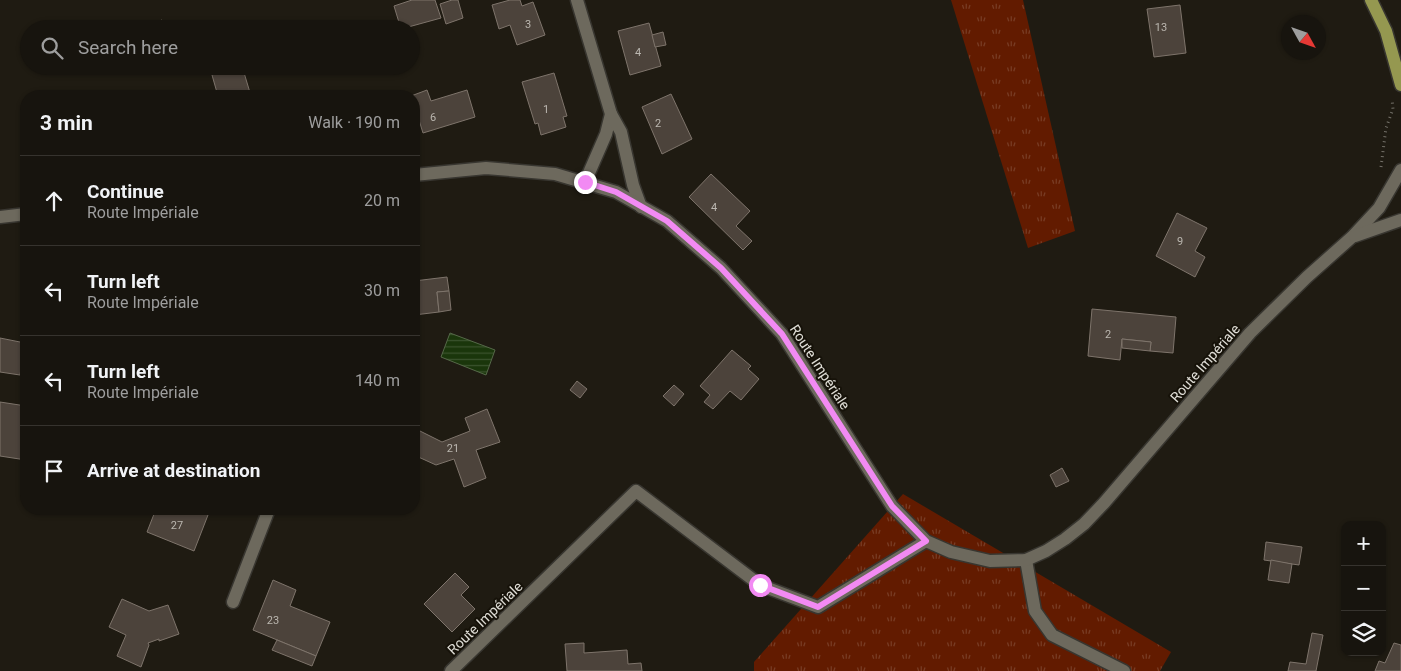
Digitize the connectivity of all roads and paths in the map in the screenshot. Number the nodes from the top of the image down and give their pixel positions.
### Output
1 (576, 0) edge
2 (1371, 0) edge
3 (1400, 79) edge
4 (610, 114) junction
5 (1401, 170) edge
6 (1380, 172) dead end
7 (420, 174) edge
8 (585, 182) junction
9 (641, 206) junction
10 (20, 215) edge
11 (0, 217) edge
12 (1401, 220) edge
13 (1352, 237) junction
14 (267, 515) edge
15 (926, 541) junction
16 (1026, 560) junction
17 (233, 602) dead end
18 (452, 671) edge
19 (1124, 671) edge

1 - 4 street
2 - 3 main road
3 - 6 path
4 - 8 street
4 - 9 street
5 - 13 street, Route Impériale
7 - 8 street, Route Impériale
8 - 9 street, Route Impériale
9 - 15 street, Route Impériale
10 - 11 street
12 - 13 street, Route Impériale
13 - 16 street, Route Impériale
14 - 17 street
15 - 16 street, Route Impériale
15 - 18 street, Route Impériale
16 - 19 street

